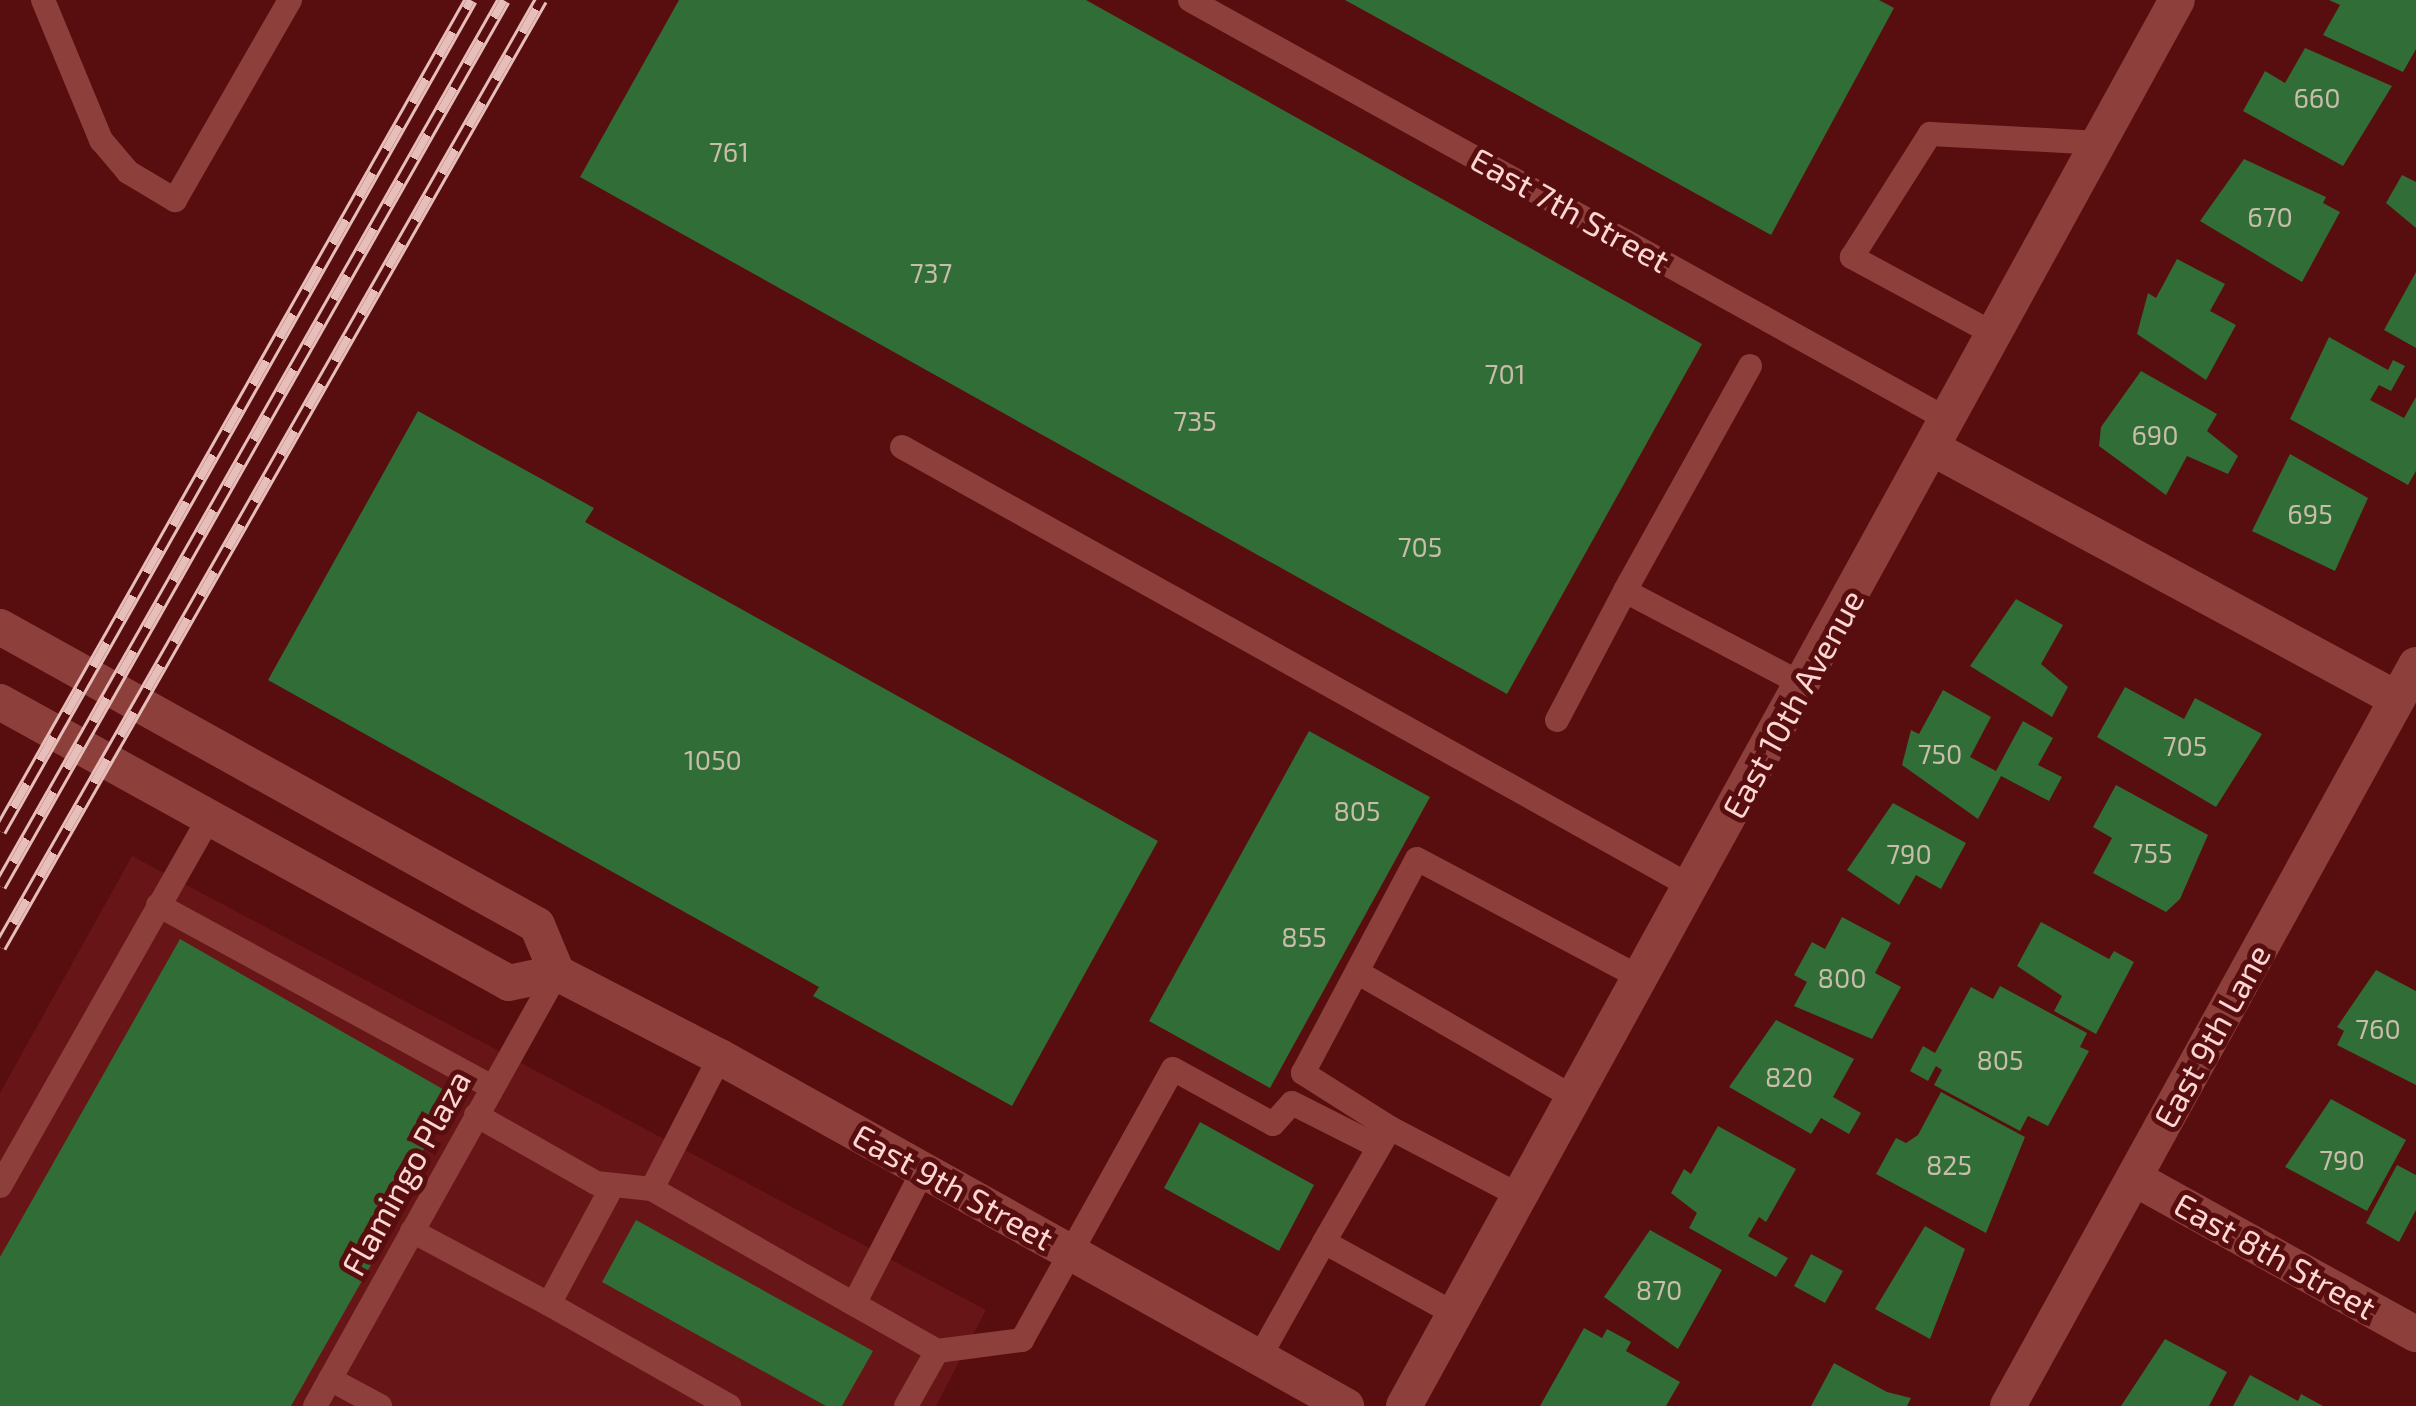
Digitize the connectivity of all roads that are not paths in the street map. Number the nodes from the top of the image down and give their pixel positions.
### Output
1 (43, 0) edge
2 (290, 0) edge
3 (1190, 0) edge
4 (2172, 2) edge
5 (2101, 143) junction
6 (1996, 334) junction
7 (1750, 366) dead end
8 (1942, 435) junction
9 (902, 447) dead end
10 (1624, 592) junction
11 (0, 627) edge
12 (2416, 665) edge
13 (1804, 685) junction
14 (2398, 699) junction
15 (0, 701) edge
16 (1557, 720) dead end
17 (209, 818) junction
18 (1692, 886) junction
19 (158, 904) junction
20 (1357, 972) junction
21 (557, 974) junction
22 (1641, 978) junction
23 (720, 1057) junction
24 (491, 1087) junction
25 (1574, 1098) junction
26 (476, 1115) junction
27 (1384, 1137) junction
28 (922, 1171) junction
29 (2134, 1178) junction
30 (613, 1184) junction
31 (0, 1186) edge
32 (652, 1189) junction
33 (1520, 1196) junction
34 (412, 1232) junction
35 (1324, 1242) junction
36 (1073, 1254) junction
37 (548, 1304) junction
38 (854, 1304) junction
39 (1454, 1314) junction
40 (2416, 1334) edge
41 (938, 1351) junction
42 (1259, 1358) junction
43 (330, 1378) junction
44 (315, 1406) edge
45 (380, 1406) edge
46 (729, 1406) edge
47 (906, 1406) edge
48 (1346, 1406) edge
49 (1404, 1406) edge
50 (2008, 1406) edge

1 - 2 lane
3 - 8 lane, East 7th Street
4 - 5 street, East 10th Avenue
5 - 6 street, East 10th Avenue
5 - 6 lane
6 - 8 street, East 10th Avenue
7 - 10 lane
8 - 13 street, East 10th Avenue
8 - 14 street, East 7th Street
9 - 18 lane
10 - 13 lane
10 - 16 lane
11 - 21 street
12 - 14 street, East 9th Lane
13 - 18 street, East 10th Avenue
14 - 29 street, East 9th Lane
15 - 17 street
17 - 19 lane
17 - 21 street
18 - 22 street, East 10th Avenue
19 - 24 lane
19 - 31 lane
20 - 22 lane
20 - 25 lane
20 - 27 lane
21 - 23 street, East 9th Street
21 - 24 lane, Flamingo Plaza
22 - 25 street, East 10th Avenue
23 - 28 street, East 9th Street
23 - 32 lane
24 - 26 lane, Flamingo Plaza
25 - 33 street, East 10th Avenue
26 - 30 lane
26 - 34 lane, Flamingo Plaza
27 - 33 lane
27 - 35 lane
27 - 36 lane
28 - 36 street, East 9th Street
28 - 38 lane
29 - 40 street, East 8th Street
29 - 50 street, East 9th Lane
30 - 32 lane
30 - 37 lane
32 - 38 lane
33 - 39 street, East 10th Avenue
34 - 37 lane
34 - 43 lane, Flamingo Plaza
35 - 39 lane
35 - 42 lane
36 - 41 lane
36 - 42 street, East 9th Street
37 - 46 lane
38 - 41 lane
39 - 49 street, East 10th Avenue
41 - 47 lane
42 - 48 street, East 9th Street
43 - 44 lane, Flamingo Plaza
43 - 45 lane

